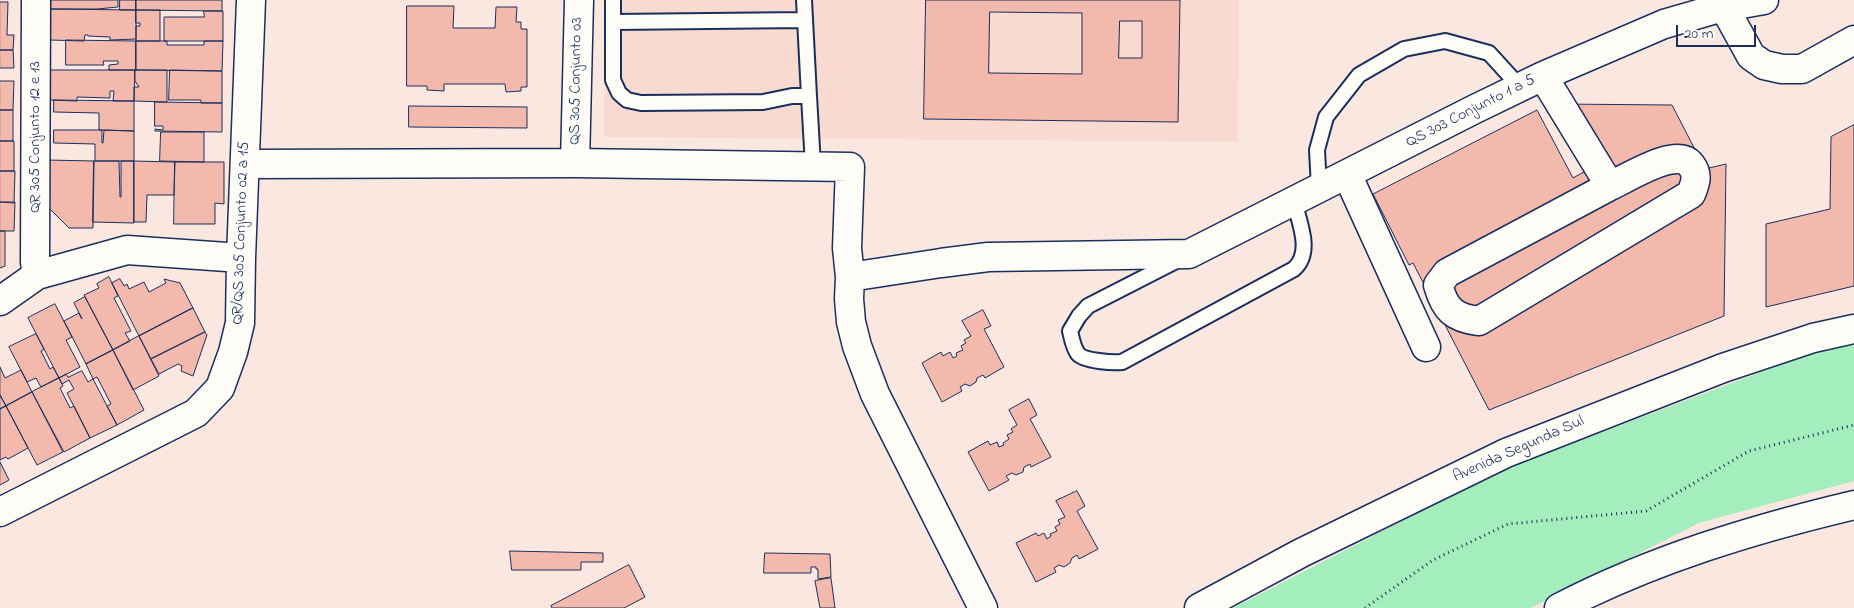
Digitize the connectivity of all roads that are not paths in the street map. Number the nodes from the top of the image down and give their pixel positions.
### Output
1 (36, 0) edge
2 (251, 0) edge
3 (579, 0) edge
4 (613, 0) edge
5 (804, 0) edge
6 (1764, 0) edge
7 (1724, 7) junction
8 (804, 20) junction
9 (614, 22) junction
10 (1854, 40) edge
11 (1532, 81) junction
12 (809, 96) junction
13 (576, 163) junction
14 (245, 164) junction
15 (813, 166) junction
16 (1347, 174) junction
17 (1610, 186) junction
18 (1319, 188) junction
19 (1294, 201) junction
20 (1189, 254) junction
21 (240, 258) junction
22 (38, 275) junction
23 (850, 277) junction
24 (0, 300) edge
25 (1854, 329) edge
26 (1426, 347) dead end
27 (1854, 505) edge
28 (0, 512) edge
29 (982, 608) edge
30 (1200, 608) edge
31 (1559, 608) edge

1 - 22 street, QR 305 Conjunto 12 e 13
2 - 14 street, QR/QS 305 Conjunto 02 a 15
3 - 13 street, QS 305 Conjunto 03
4 - 9 lane
5 - 8 lane
6 - 7 street, QS 303 Conjunto 1 a 5
7 - 10 street
7 - 11 street, QS 303 Conjunto 1 a 5
8 - 9 lane
8 - 12 lane
9 - 12 lane
11 - 16 street, QS 303 Conjunto 1 a 5
11 - 17 street
11 - 18 lane
12 - 15 lane
13 - 14 street
13 - 15 street
14 - 21 street, QR/QS 305 Conjunto 02 a 15
15 - 23 street
16 - 18 street, QS 303 Conjunto 1 a 5
16 - 26 street
17 - 17 street
18 - 19 street, QS 303 Conjunto 1 a 5
19 - 20 street, QS 303 Conjunto 1 a 5
19 - 20 lane
20 - 23 street
21 - 22 street
21 - 28 street, QR/QS 305 Conjunto 02 a 15
22 - 24 street
23 - 29 street
25 - 30 street, Avenida Segunda Sul
27 - 31 street

